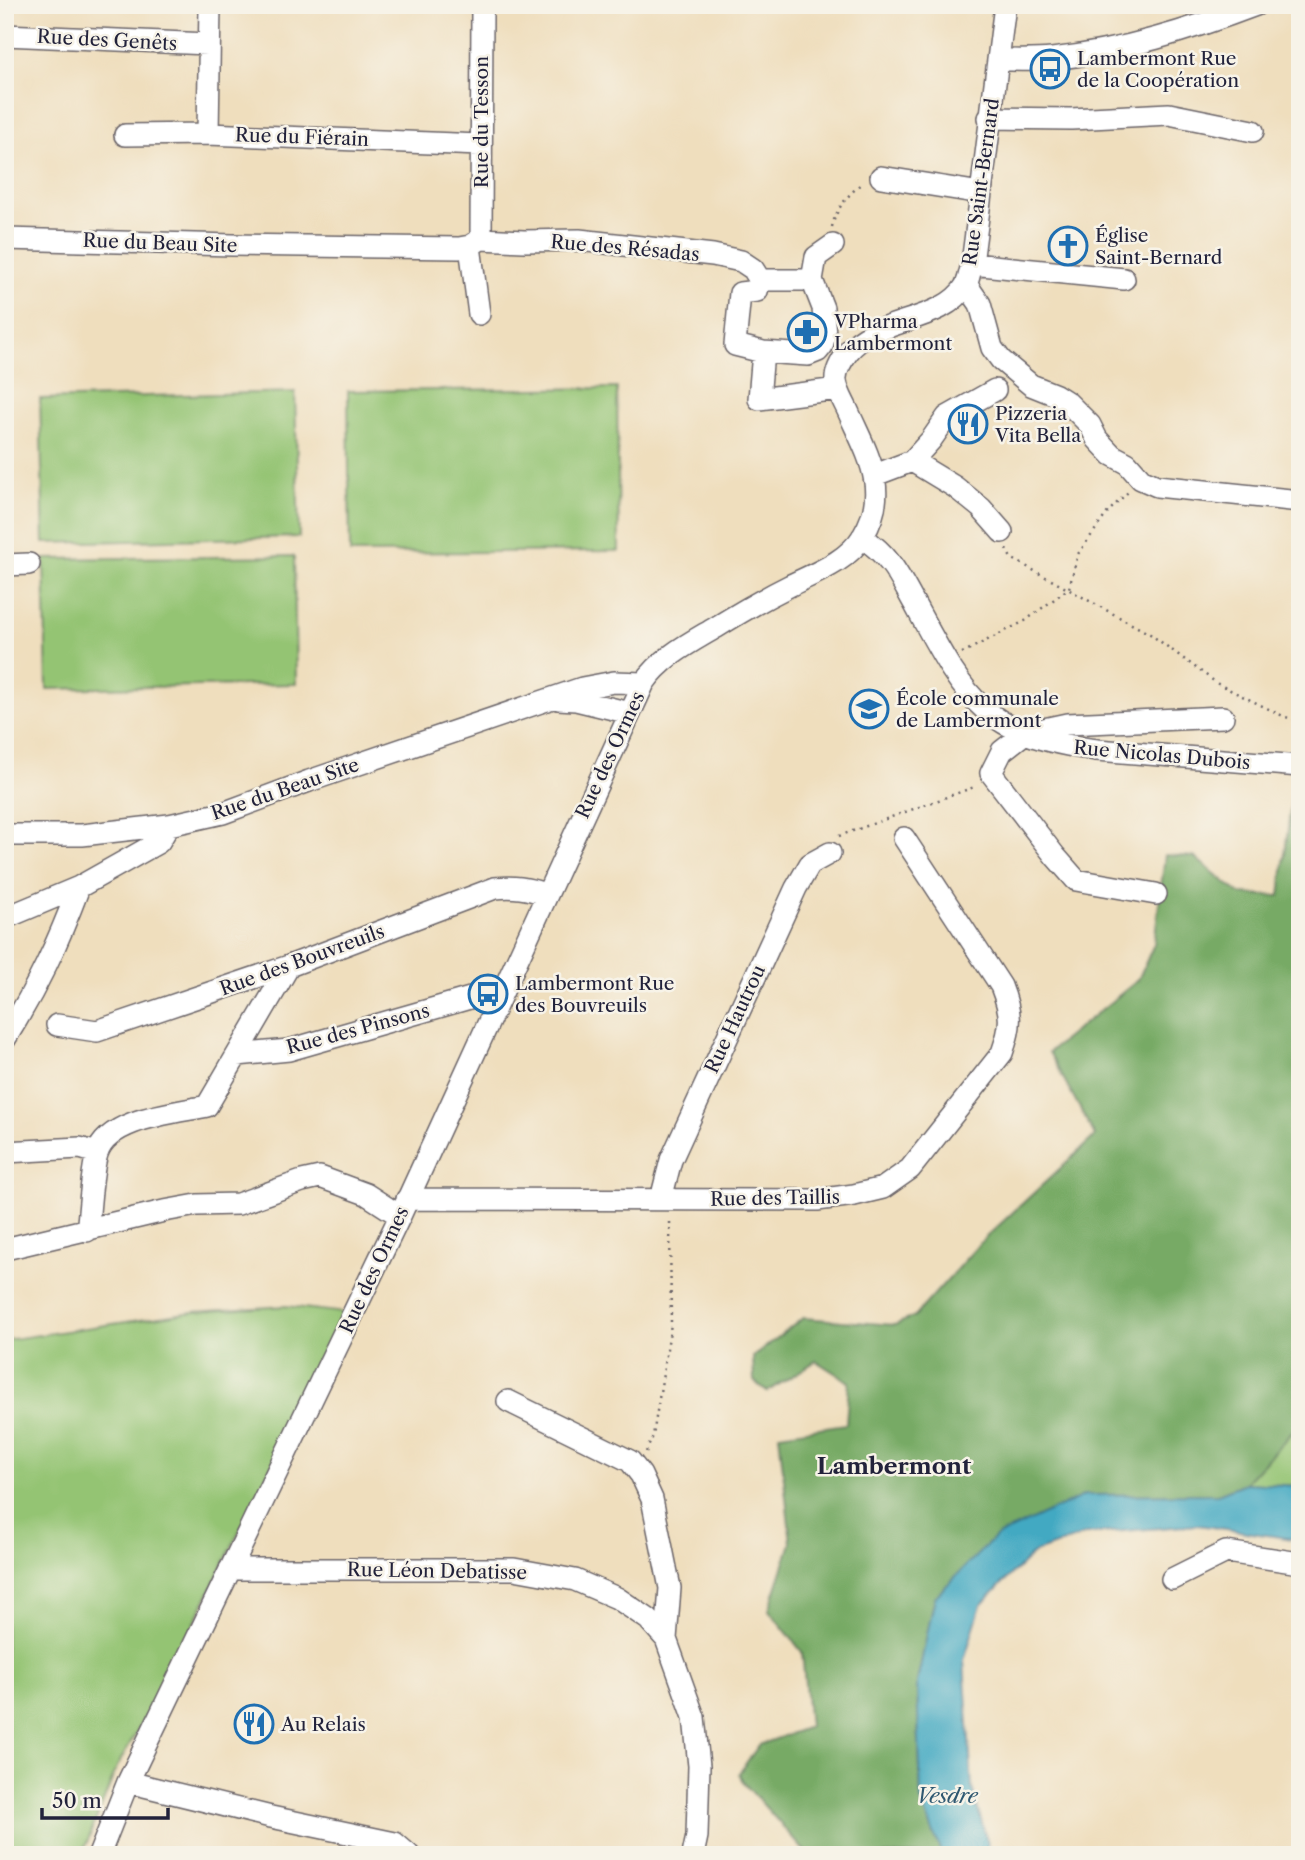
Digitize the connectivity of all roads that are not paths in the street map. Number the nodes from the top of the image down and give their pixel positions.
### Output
1 (210, 5) edge
2 (482, 5) edge
3 (1005, 5) edge
4 (1256, 5) edge
5 (5, 35) edge
6 (208, 44) junction
7 (998, 60) junction
8 (989, 117) junction
9 (1254, 131) dead end
10 (208, 134) junction
11 (125, 135) dead end
12 (480, 145) junction
13 (881, 177) road end
14 (981, 193) junction
15 (5, 239) edge
16 (475, 242) junction
17 (824, 251) road end
18 (969, 274) junction
19 (1124, 279) dead end
20 (760, 280) junction
21 (812, 280) junction
22 (479, 314) dead end
23 (822, 346) junction
24 (763, 352) junction
25 (845, 355) junction
26 (838, 389) junction
27 (995, 390) dead end
28 (912, 461) junction
29 (875, 475) junction
30 (1300, 501) edge
31 (1002, 531) road end
32 (862, 537) junction
33 (29, 564) dead end
34 (5, 565) edge
35 (644, 683) junction
36 (556, 698) junction
37 (630, 713) junction
38 (1223, 717) dead end
39 (1025, 733) junction
40 (1300, 766) edge
41 (169, 825) junction
42 (5, 835) edge
43 (904, 838) dead end
44 (830, 853) road end
45 (79, 887) junction
46 (545, 894) junction
47 (1156, 894) dead end
48 (5, 918) edge
49 (289, 966) junction
50 (477, 996) dead end
51 (57, 1025) dead end
52 (5, 1038) edge
53 (237, 1055) junction
54 (5, 1152) edge
55 (97, 1153) junction
56 (666, 1199) junction
57 (403, 1208) junction
58 (87, 1231) junction
59 (5, 1249) edge
60 (508, 1401) dead end
61 (1300, 1563) edge
62 (230, 1569) junction
63 (1172, 1579) dead end
64 (666, 1639) junction
65 (128, 1782) junction
66 (99, 1855) edge
67 (409, 1855) edge
68 (693, 1855) edge

1 - 6 street
2 - 12 street, Rue du Tesson
3 - 7 street, Rue Saint-Bernard
4 - 7 street
5 - 6 street, Rue des Genêts
6 - 10 street
7 - 8 street, Rue Saint-Bernard
8 - 9 street
8 - 14 street, Rue Saint-Bernard
10 - 11 street, Rue du Fiérain
10 - 12 street, Rue du Fiérain
12 - 16 street, Rue du Tesson
13 - 14 street
14 - 18 street, Rue Saint-Bernard
15 - 16 street, Rue du Beau Site
16 - 20 street, Rue des Résadas
16 - 22 street, Rue du Tesson
17 - 21 street
18 - 19 street
18 - 25 street, Rue Saint-Bernard
18 - 30 street
20 - 21 street
20 - 24 street
21 - 23 street
23 - 24 street
23 - 25 street
24 - 26 street
25 - 26 street
26 - 29 street
27 - 28 street
28 - 29 street
28 - 31 street
29 - 32 street
32 - 35 street
32 - 39 street, Rue Nicolas Dubois
33 - 34 street
35 - 36 street, Rue du Beau Site
35 - 37 street, Rue des Ormes
36 - 37 street, Rue du Beau Site
36 - 41 street, Rue du Beau Site
37 - 46 street, Rue des Ormes
38 - 39 street, Rue Nicolas Dubois
39 - 40 street, Rue Nicolas Dubois
39 - 47 street
41 - 42 street, Rue du Beau Site
41 - 45 street
43 - 56 street, Rue des Taillis
44 - 56 street, Rue Hautrou
45 - 48 street
45 - 52 street
46 - 49 street, Rue des Bouvreuils
46 - 57 street, Rue des Ormes
49 - 51 street, Rue des Bouvreuils
49 - 53 street
50 - 53 street, Rue des Pinsons
53 - 55 street
54 - 55 street
55 - 58 street
56 - 57 street, Rue des Taillis
57 - 58 street
57 - 62 street, Rue des Ormes
58 - 59 street
60 - 64 street, Rue Léon Debatisse
61 - 63 street
62 - 64 street, Rue Léon Debatisse
62 - 65 street, Rue des Ormes
64 - 68 street, Rue Léon Debatisse
65 - 66 street, Rue des Ormes
65 - 67 street

